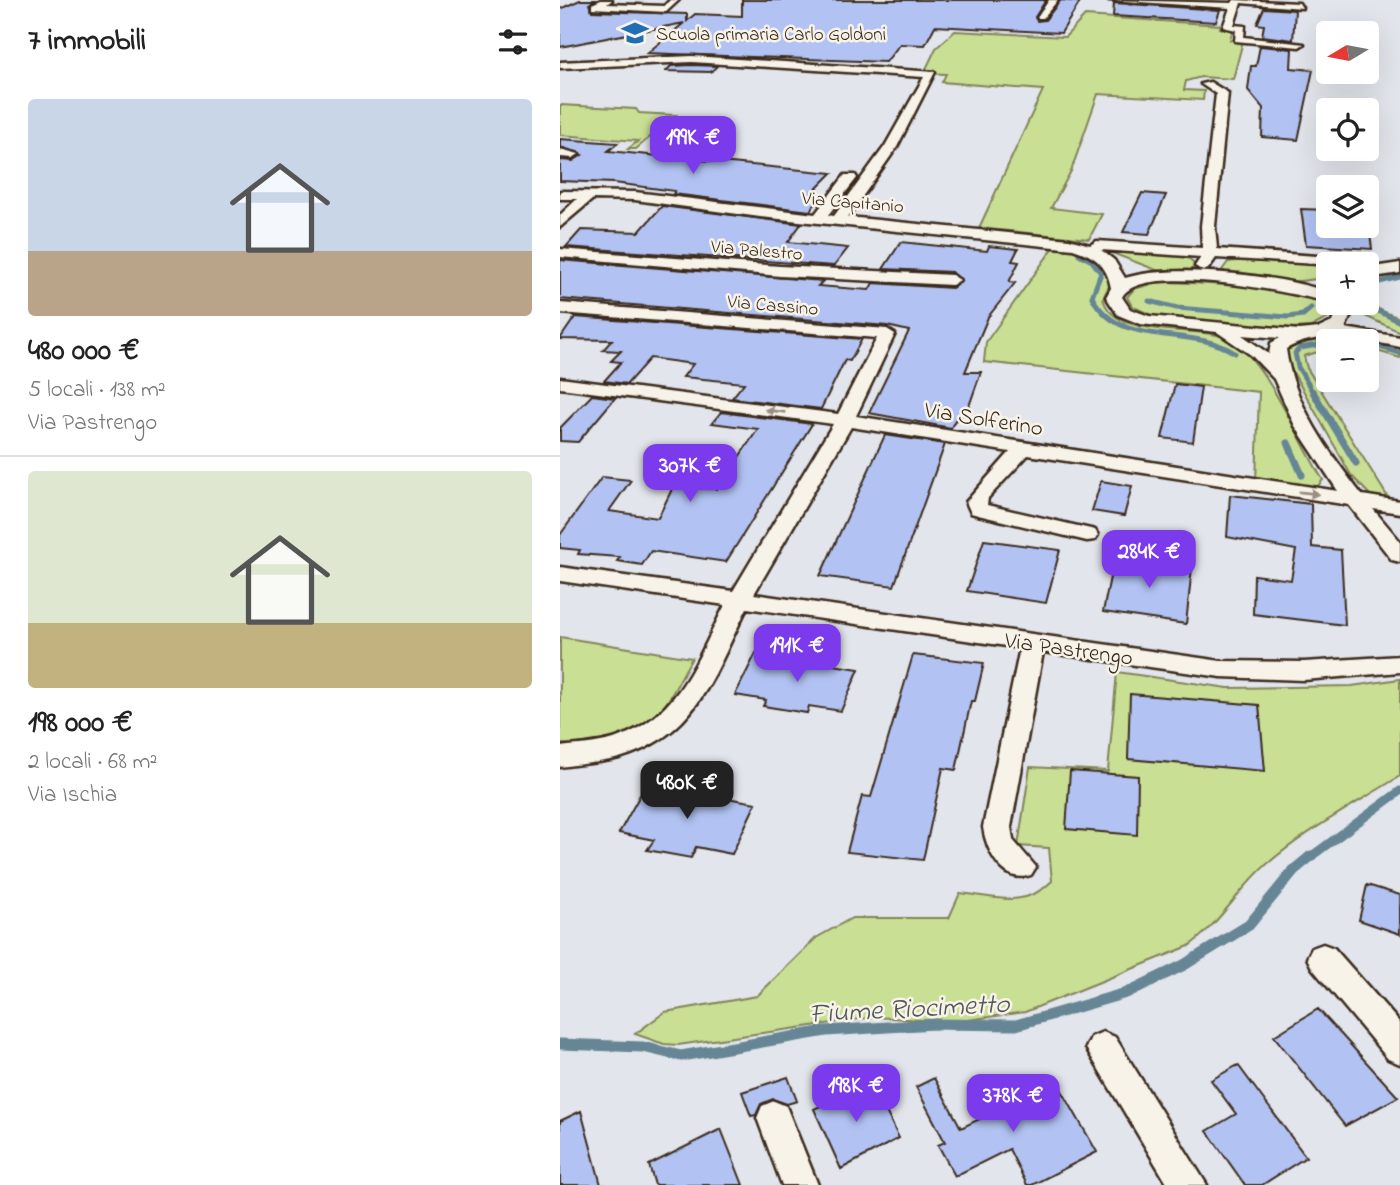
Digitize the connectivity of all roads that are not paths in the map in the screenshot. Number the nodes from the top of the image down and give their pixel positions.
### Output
1 (608, 0) edge
2 (675, 0) edge
3 (1054, 0) edge
4 (1113, 0) edge
5 (1236, 3) edge
6 (1299, 6) dead end
7 (1041, 16) dead end
8 (1299, 44) dead end
9 (560, 65) edge
10 (1206, 84) dead end
11 (850, 178) dead end
12 (591, 194) junction
13 (560, 195) edge
14 (818, 219) junction
15 (838, 220) junction
16 (560, 223) edge
17 (1069, 243) joint
18 (1097, 245) dead end
19 (560, 253) edge
20 (1209, 258) junction
21 (1316, 262) edge
22 (1400, 268) edge
23 (1379, 271) edge
24 (1178, 278) junction
25 (952, 280) dead end
26 (1234, 282) junction
27 (1316, 282) edge
28 (1291, 286) junction
29 (1119, 288) junction
30 (1316, 295) edge
31 (560, 308) edge
32 (1340, 315) edge
33 (1357, 315) edge
34 (1214, 328) junction
35 (1329, 329) edge
36 (1316, 334) edge
37 (1299, 335) junction
38 (1379, 337) edge
39 (1400, 340) edge
40 (1279, 375) junction
41 (560, 383) edge
42 (843, 420) junction
43 (1023, 449) junction
44 (1352, 498) junction
45 (1400, 507) edge
46 (1087, 535) dead end
47 (1400, 555) edge
48 (560, 574) edge
49 (739, 601) junction
50 (1033, 643) junction
51 (1400, 664) edge
52 (560, 757) edge
53 (1021, 867) dead end
54 (1323, 958) dead end
55 (1103, 1048) dead end
56 (1400, 1048) edge
57 (774, 1118) dead end
58 (800, 1185) edge
59 (1189, 1185) edge

1 - 2 street
3 - 7 street
4 - 5 street
5 - 6 street
5 - 8 street
9 - 15 street
10 - 20 street
11 - 14 street
12 - 13 street, Via Capitanio
12 - 14 street, Via Capitanio
12 - 16 street
14 - 15 street, Via Capitanio
15 - 17 street, Via Capitanio
17 - 29 street, Via Capitanio
18 - 20 street
19 - 25 street, Via Palestro
20 - 21 street
20 - 24 street
20 - 26 street
22 - 23 street
24 - 26 street
24 - 29 street
26 - 28 street
27 - 28 street
28 - 30 street
29 - 34 street, Via Capitanio
31 - 42 street, Via Cassino
32 - 35 street
33 - 39 street
34 - 37 street
34 - 40 street
36 - 37 street
37 - 40 street
38 - 39 street
40 - 44 street
42 -> 41 street, Via Solferino
42 - 43 street, Via Solferino
42 - 49 street
43 -> 44 street, Via Solferino
43 - 46 street
44 - 45 street, Via Solferino
44 - 47 street
48 - 49 street, Via Pastrengo
49 - 50 street, Via Pastrengo
49 - 52 street
50 - 51 street, Via Pastrengo
50 - 53 street
54 - 56 street
55 - 59 street
57 - 58 street

